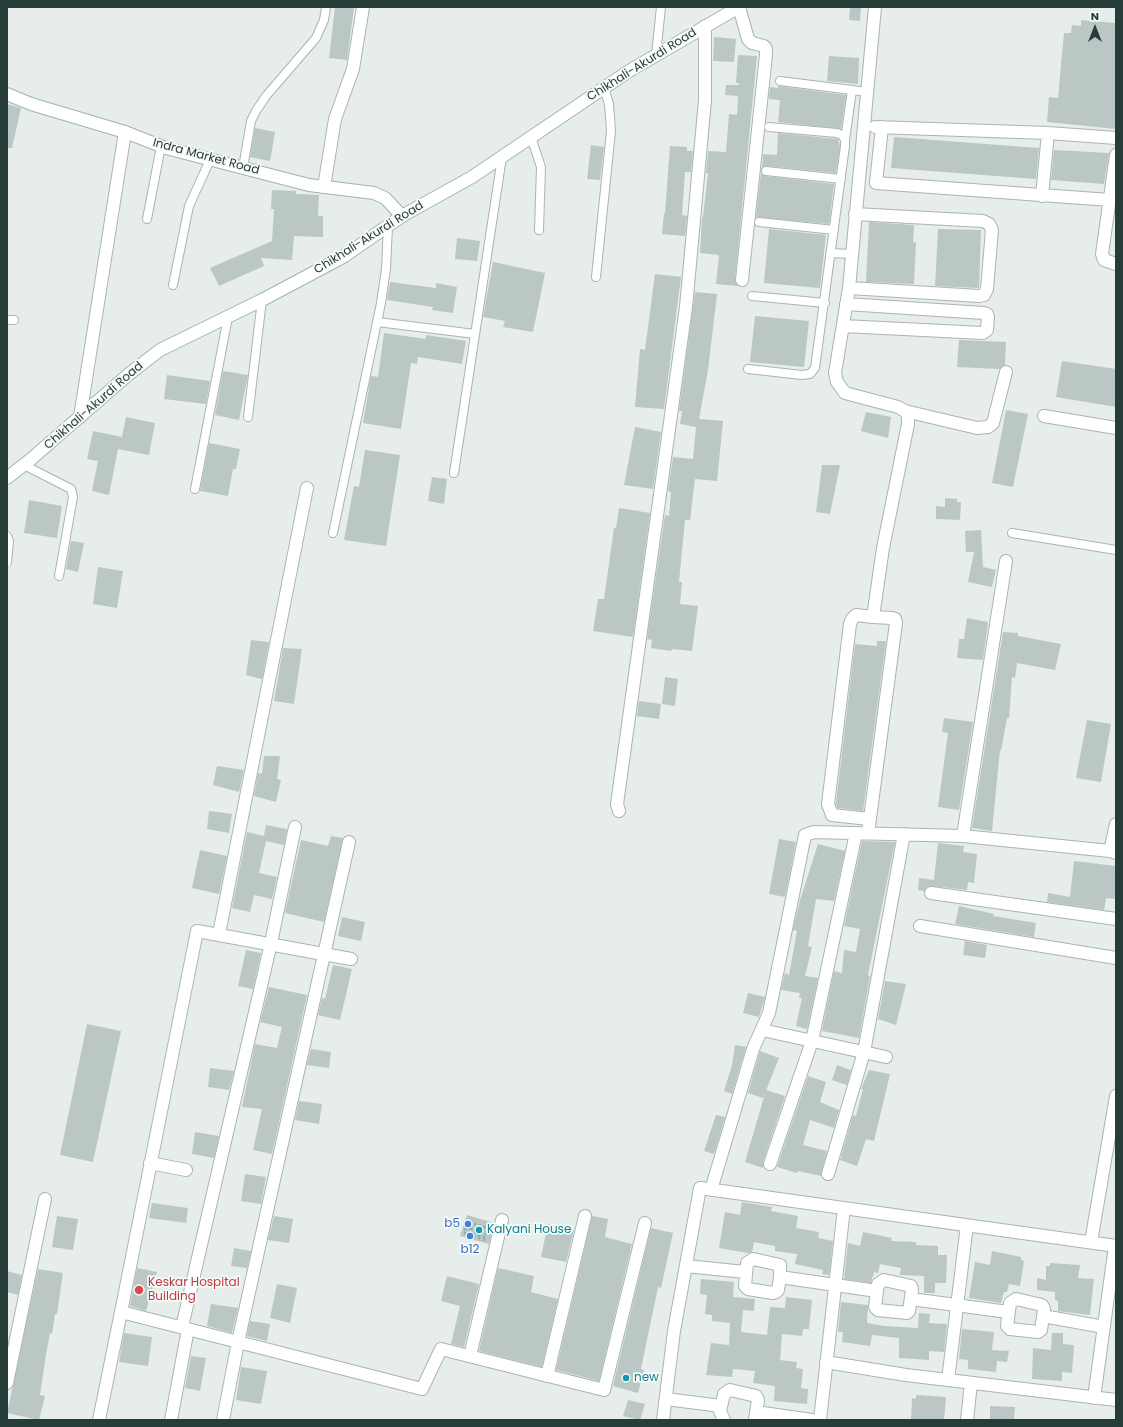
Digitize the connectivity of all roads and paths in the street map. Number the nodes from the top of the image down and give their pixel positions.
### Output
1 (326, 7) edge
2 (363, 7) edge
3 (661, 7) edge
4 (739, 7) edge
5 (875, 7) edge
6 (705, 26) junction
7 (656, 55) junction
8 (780, 82) dead end
9 (604, 88) junction
10 (852, 90) junction
11 (867, 92) junction
12 (7, 94) edge
13 (769, 126) dead end
14 (864, 126) junction
15 (882, 127) junction
16 (125, 132) junction
17 (1048, 133) junction
18 (531, 137) junction
19 (1116, 138) edge
20 (845, 140) junction
21 (160, 146) junction
22 (1116, 155) edge
23 (502, 157) junction
24 (210, 160) junction
25 (243, 168) junction
26 (766, 171) dead end
27 (841, 179) junction
28 (324, 187) junction
29 (1042, 196) junction
30 (1110, 200) junction
31 (855, 214) junction
32 (402, 216) junction
33 (147, 219) dead end
34 (759, 222) dead end
35 (388, 226) junction
36 (539, 230) dead end
37 (834, 230) junction
38 (831, 253) junction
39 (852, 254) junction
40 (1116, 264) edge
41 (596, 277) dead end
42 (742, 280) dead end
43 (173, 285) dead end
44 (848, 288) junction
45 (752, 296) dead end
46 (262, 300) junction
47 (825, 303) junction
48 (846, 304) junction
49 (228, 317) junction
50 (377, 322) junction
51 (843, 326) junction
52 (475, 334) junction
53 (748, 369) dead end
54 (1006, 372) dead end
55 (905, 411) junction
56 (1044, 416) dead end
57 (80, 417) junction
58 (248, 417) dead end
59 (1116, 428) edge
60 (24, 465) junction
61 (454, 474) dead end
62 (7, 478) edge
63 (307, 488) dead end
64 (195, 489) dead end
65 (332, 532) dead end
66 (1012, 533) dead end
67 (7, 536) edge
68 (1116, 550) edge
69 (1006, 561) dead end
70 (7, 562) edge
71 (59, 576) dead end
72 (873, 617) junction
73 (619, 811) dead end
74 (869, 819) junction
75 (1116, 824) edge
76 (295, 827) dead end
77 (862, 833) junction
78 (904, 834) junction
79 (963, 836) junction
80 (349, 842) dead end
81 (1113, 852) edge
82 (931, 893) dead end
83 (1116, 919) edge
84 (920, 926) dead end
85 (219, 934) junction
86 (270, 943) junction
87 (324, 953) junction
88 (351, 958) dead end
89 (1116, 958) edge
90 (762, 1030) junction
91 (812, 1041) junction
92 (864, 1052) junction
93 (886, 1057) dead end
94 (1116, 1096) edge
95 (150, 1163) junction
96 (770, 1164) dead end
97 (186, 1170) dead end
98 (828, 1174) dead end
99 (711, 1190) junction
100 (45, 1199) dead end
101 (844, 1208) junction
102 (585, 1216) dead end
103 (502, 1220) dead end
104 (645, 1223) dead end
105 (968, 1225) junction
106 (468, 1227) junction
107 (489, 1229) dead end
108 (491, 1235) dead end
109 (487, 1238) dead end
110 (489, 1241) dead end
111 (1091, 1242) junction
112 (1115, 1246) edge
113 (686, 1266) junction
114 (745, 1272) junction
115 (780, 1277) junction
116 (836, 1284) junction
117 (877, 1291) junction
118 (911, 1299) junction
119 (958, 1305) junction
120 (121, 1312) junction
121 (1008, 1312) junction
122 (1043, 1316) junction
123 (1104, 1327) junction
124 (185, 1328) junction
125 (238, 1342) junction
126 (470, 1356) junction
127 (826, 1362) junction
128 (547, 1376) junction
129 (948, 1380) junction
130 (7, 1383) edge
131 (971, 1383) junction
132 (1094, 1398) junction
133 (666, 1399) junction
134 (1116, 1400) edge
135 (721, 1406) junction
136 (755, 1416) edge
137 (99, 1420) edge
138 (171, 1420) edge
139 (223, 1420) edge
140 (663, 1420) edge
141 (724, 1420) edge
142 (812, 1420) edge
143 (820, 1420) edge
144 (967, 1420) edge

1 - 25 lane
2 - 28 street
3 - 7 lane
4 - 6 street, Chikhali-Akurdi Road
4 - 42 street
5 - 11 street
6 - 7 street, Chikhali-Akurdi Road
6 - 73 street
7 - 9 street, Chikhali-Akurdi Road
8 - 10 lane
9 - 18 street, Chikhali-Akurdi Road
9 - 41 lane
10 - 11 lane
10 - 20 lane
11 - 14 street
12 - 16 street, Indra Market Road
13 - 20 lane
14 - 15 street
14 - 31 street
15 - 17 street
15 - 29 street
16 - 21 street, Indra Market Road
16 - 57 street
17 - 19 street
17 - 29 street
18 - 23 street, Chikhali-Akurdi Road
18 - 36 lane
20 - 27 lane
21 - 24 street, Indra Market Road
21 - 33 lane
22 - 30 street
23 - 32 street, Chikhali-Akurdi Road
23 - 52 lane
24 - 25 street, Indra Market Road
24 - 43 lane
25 - 28 street, Indra Market Road
26 - 27 lane
27 - 37 lane
28 - 32 street, Indra Market Road
29 - 30 street
30 - 40 street
31 - 39 street
31 - 44 street
32 - 35 street, Chikhali-Akurdi Road
34 - 37 lane
35 - 46 street, Chikhali-Akurdi Road
35 - 50 lane
37 - 38 lane
38 - 39 lane
38 - 47 lane
39 - 44 street
44 - 48 street
45 - 47 lane
46 - 49 street, Chikhali-Akurdi Road
46 - 58 lane
47 - 53 lane
48 - 51 street
48 - 51 street
49 - 57 street, Chikhali-Akurdi Road
49 - 64 lane
50 - 52 lane
50 - 65 lane
51 - 55 street
52 - 61 lane
54 - 55 street
55 - 72 street
56 - 59 street
57 - 60 street, Chikhali-Akurdi Road
60 - 62 street, Chikhali-Akurdi Road
60 - 71 lane
63 - 85 street
66 - 68 lane
67 - 70 lane
69 - 79 street
72 - 74 street
72 - 74 street
74 - 77 street
75 - 81 street
76 - 86 street
77 - 78 street
77 - 90 street
77 - 91 street
78 - 79 street
78 - 92 street
79 - 81 street
80 - 87 street
82 - 83 street
84 - 89 street
85 - 86 street
85 - 95 street
86 - 87 street
86 - 124 street
87 - 88 street
87 - 125 street
90 - 91 street
90 - 99 street
91 - 92 street
91 - 96 street
92 - 93 street
92 - 98 street
94 - 111 street
95 - 97 street
95 - 120 street
99 - 101 street
99 - 113 street
100 - 130 street
101 - 105 street
101 - 116 street
102 - 128 street
103 - 126 street
104 - 128 street
105 - 111 street
105 - 119 street
106 - 107 path
106 - 108 path
106 - 109 path
106 - 110 path
111 - 112 street
112 - 123 street
113 - 114 street
113 - 133 street
114 - 115 street
114 - 115 street
115 - 116 street
116 - 117 street
116 - 127 street
117 - 118 street
117 - 118 street
118 - 119 street
119 - 121 street
119 - 129 street
120 - 124 street
120 - 137 street
121 - 122 street
121 - 122 street
122 - 123 street
123 - 132 street
124 - 125 street
124 - 138 street
125 - 126 street
125 - 139 street
126 - 128 street
127 - 129 street
127 - 143 street
129 - 131 street
131 - 132 street
131 - 144 street
132 - 134 street
133 - 135 street
133 - 140 street
135 - 136 street
135 - 141 street
136 - 142 street

